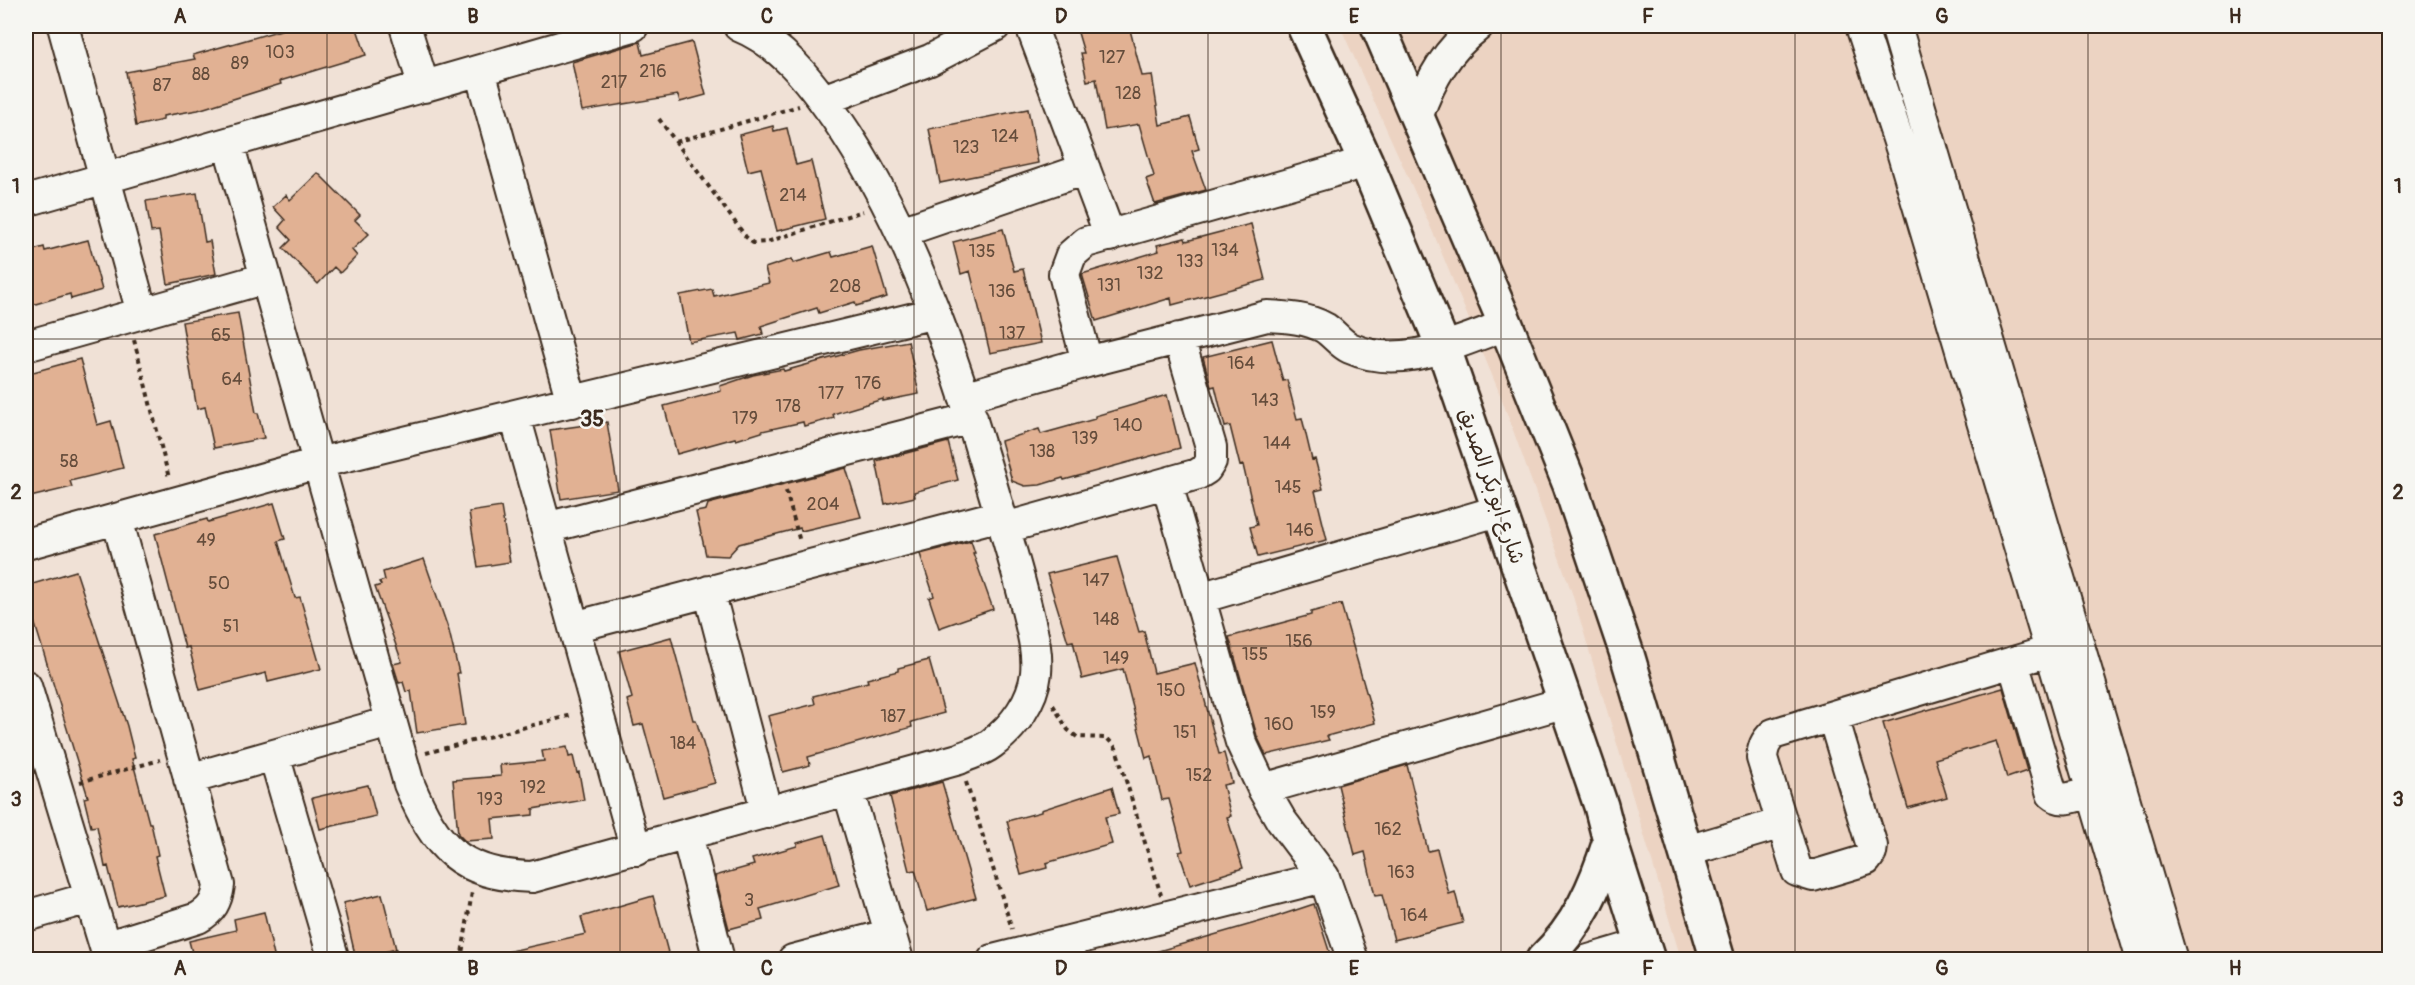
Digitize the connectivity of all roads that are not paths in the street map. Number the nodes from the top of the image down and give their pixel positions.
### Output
1 (63, 26) edge
2 (405, 26) edge
3 (633, 26) edge
4 (739, 26) edge
5 (995, 26) edge
6 (1030, 26) edge
7 (1304, 26) edge
8 (1378, 26) edge
9 (1478, 26) edge
10 (1861, 26) edge
11 (1896, 26) edge
12 (960, 35) edge
13 (555, 37) edge
14 (480, 71) junction
15 (424, 87) junction
16 (823, 100) junction
17 (1418, 115) junction
18 (228, 143) junction
19 (1366, 162) junction
20 (1085, 170) junction
21 (105, 178) junction
22 (26, 201) edge
23 (901, 232) junction
24 (1110, 236) junction
25 (266, 278) junction
26 (935, 313) junction
27 (135, 315) junction
28 (1506, 325) junction
29 (1179, 338) junction
30 (26, 346) edge
31 (1443, 346) junction
32 (1087, 362) junction
33 (572, 402) junction
34 (968, 407) junction
35 (515, 416) junction
36 (318, 463) junction
37 (1167, 484) junction
38 (1501, 510) junction
39 (117, 519) junction
40 (1003, 521) junction
41 (546, 528) junction
42 (26, 544) edge
43 (709, 591) junction
44 (1200, 598) junction
45 (574, 627) junction
46 (2050, 651) junction
47 (2013, 662) junction
48 (26, 686) edge
49 (1566, 702) junction
50 (1833, 717) junction
51 (390, 722) junction
52 (274, 755) junction
53 (186, 766) junction
54 (1263, 789) junction
55 (848, 790) junction
56 (2092, 791) junction
57 (767, 813) junction
58 (1782, 823) junction
59 (687, 835) junction
60 (1610, 841) junction
61 (636, 850) junction
62 (1687, 851) junction
63 (1324, 877) junction
64 (89, 898) junction
65 (26, 916) edge
66 (894, 947) edge
67 (1645, 952) edge
68 (107, 953) edge
69 (1006, 956) edge
70 (1590, 959) edge
71 (334, 960) edge
72 (719, 960) edge
73 (793, 960) edge
74 (1353, 960) edge
75 (1543, 960) edge
76 (1718, 960) edge
77 (2142, 960) edge
78 (2172, 960) edge

1 - 21 street
2 - 15 street
3 - 13 street
4 - 16 street
5 - 12 street
6 - 20 street
7 - 19 main road, شارع ابو بكر الصديق
8 - 17 main road
9 - 17 street
10 - 46 street
11 - 78 street
12 - 16 street
13 - 14 street
14 - 15 street
14 - 33 street
15 - 18 street
16 - 23 street
17 - 28 main road
18 - 21 street
18 - 25 street
19 - 24 street
19 - 31 main road, شارع ابو بكر الصديق
20 - 23 street
20 - 24 street
21 - 22 street
21 - 27 street
23 - 26 street
24 - 32 street
25 - 27 street
25 - 36 street
26 - 33 street
26 - 34 street
27 - 30 street
28 - 31 street
28 - 62 main road
29 - 31 street
29 - 32 street
29 - 37 street
31 - 38 main road, شارع ابو بكر الصديق
32 - 34 street
33 - 35 street
34 - 40 street
34 - 41 street
35 - 36 street
35 - 41 street
36 - 39 street
36 - 51 street
37 - 40 street
37 - 44 street
38 - 44 street
38 - 49 main road, شارع ابو بكر الصديق
39 - 42 street
39 - 53 street
40 - 43 street
40 - 55 street
41 - 45 street
43 - 45 street
43 - 57 street
44 - 54 street
45 - 61 street
46 - 47 street
46 - 56 street
47 - 50 street
47 - 56 street
48 - 64 street
49 - 54 street
49 - 60 main road, شارع ابو بكر الصديق
50 - 58 street
50 - 58 street
51 - 52 street
51 - 61 street
52 - 53 street
52 - 71 street
53 - 68 street
54 - 63 street
55 - 57 street
55 - 66 street
56 - 77 street
57 - 59 street
58 - 62 street
59 - 61 street
59 - 72 street
60 - 67 main road, شارع ابو بكر الصديق
60 - 75 main road
62 - 76 main road
63 - 69 street
63 - 74 street
64 - 65 street
64 - 68 street
66 - 73 street
67 - 70 street

